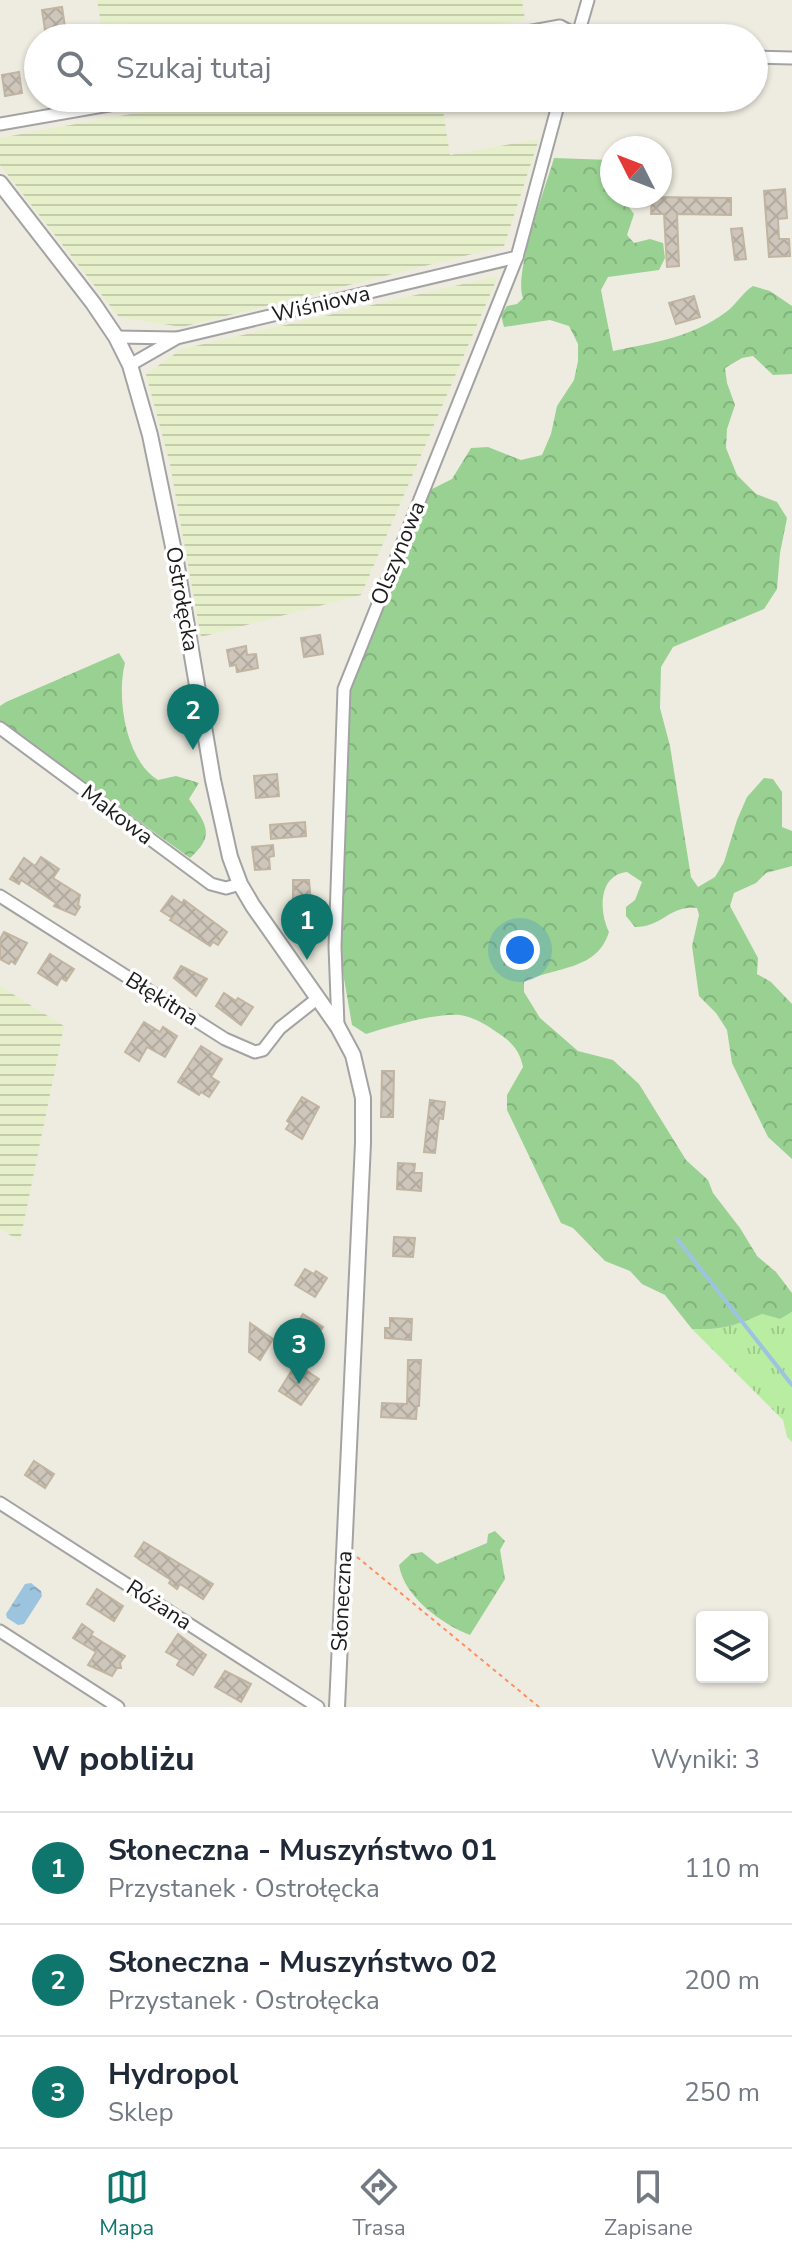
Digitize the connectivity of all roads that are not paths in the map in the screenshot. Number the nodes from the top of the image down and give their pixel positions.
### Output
1 (588, 0) edge
2 (581, 24) edge
3 (768, 57) edge
4 (792, 58) edge
5 (69, 112) edge
6 (556, 112) edge
7 (0, 124) edge
8 (0, 183) edge
9 (517, 257) junction
10 (116, 337) junction
11 (177, 338) junction
12 (130, 365) junction
13 (0, 728) edge
14 (240, 884) junction
15 (0, 896) edge
16 (318, 998) junction
17 (338, 1027) junction
18 (0, 1503) edge
19 (0, 1631) edge
20 (118, 1707) edge
21 (318, 1707) edge
22 (337, 1707) edge

1 - 2 street
3 - 4 street
5 - 7 street
6 - 9 street, Olszynowa
8 - 10 street, Ostrołęcka
9 - 11 street, Wiśniowa
9 - 17 street, Olszynowa
10 - 11 street
10 - 12 street, Ostrołęcka
11 - 12 street, Wiśniowa
12 - 14 street, Ostrołęcka
13 - 14 street, Makowa
14 - 16 street, Ostrołęcka
15 - 16 street, Błękitna
16 - 17 street, Ostrołęcka
17 - 22 street, Słoneczna
18 - 21 street, Różana
19 - 20 street

